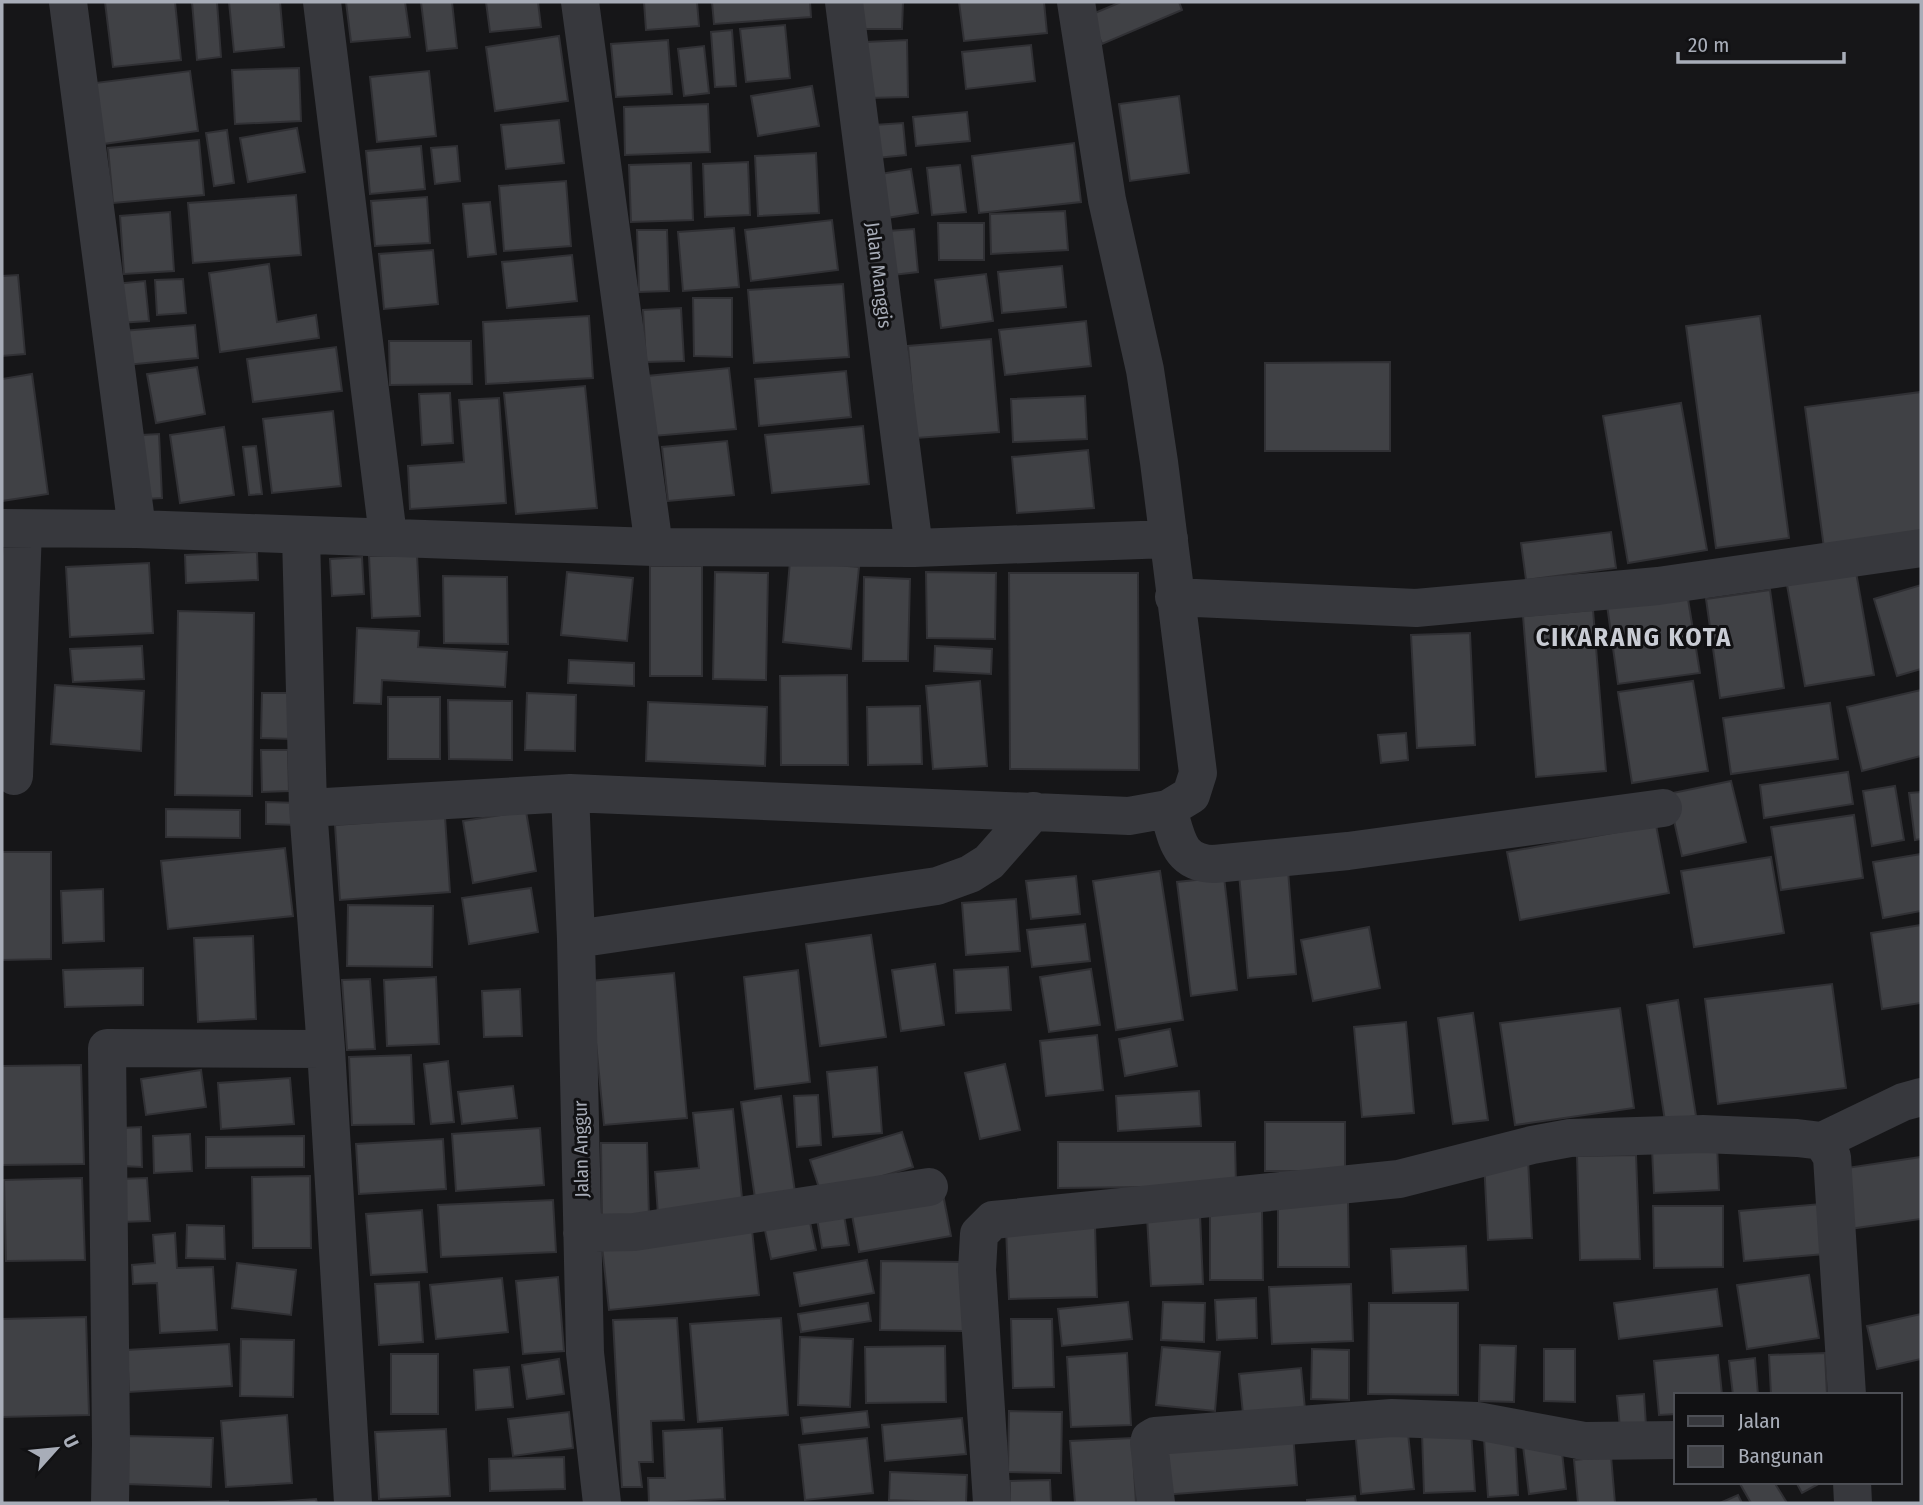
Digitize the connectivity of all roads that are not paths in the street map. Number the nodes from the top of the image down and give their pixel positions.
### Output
1 (68, 2) edge
2 (322, 2) edge
3 (580, 2) edge
4 (844, 2) edge
5 (1076, 2) edge
6 (13, 528) edge
7 (137, 529) junction
8 (301, 536) junction
9 (388, 536) junction
10 (1168, 539) junction
11 (654, 547) junction
12 (914, 548) junction
13 (1921, 548) edge
14 (1174, 597) junction
15 (14, 776) dead end
16 (569, 793) junction
17 (308, 808) junction
18 (1662, 808) dead end
19 (1168, 809) junction
20 (1034, 811) junction
21 (576, 939) junction
22 (326, 1049) junction
23 (1921, 1097) edge
24 (1822, 1141) junction
25 (929, 1187) dead end
26 (582, 1233) junction
27 (1847, 1393) edge
28 (1674, 1440) edge
29 (1852, 1484) edge
30 (110, 1503) edge
31 (353, 1503) edge
32 (601, 1503) edge
33 (992, 1503) edge
34 (1156, 1503) edge
35 (1853, 1503) edge

1 - 7 street
2 - 9 street
3 - 11 street
4 - 12 street, Jalan Manggis
5 - 10 street
6 - 7 street
6 - 15 street
7 - 8 street
8 - 9 street
8 - 17 street
9 - 11 street
10 - 12 street
10 - 14 street
11 - 12 street
13 - 14 street
14 - 19 street
16 - 17 street
16 - 20 street
16 - 21 street, Jalan Anggur
17 - 22 street
18 - 19 street
19 - 20 street
20 - 21 street
21 - 26 street, Jalan Anggur
22 - 30 street
22 - 31 street
23 - 24 street
24 - 27 street
24 - 33 street
25 - 26 street
26 - 32 street, Jalan Anggur
28 - 34 street
29 - 35 street

